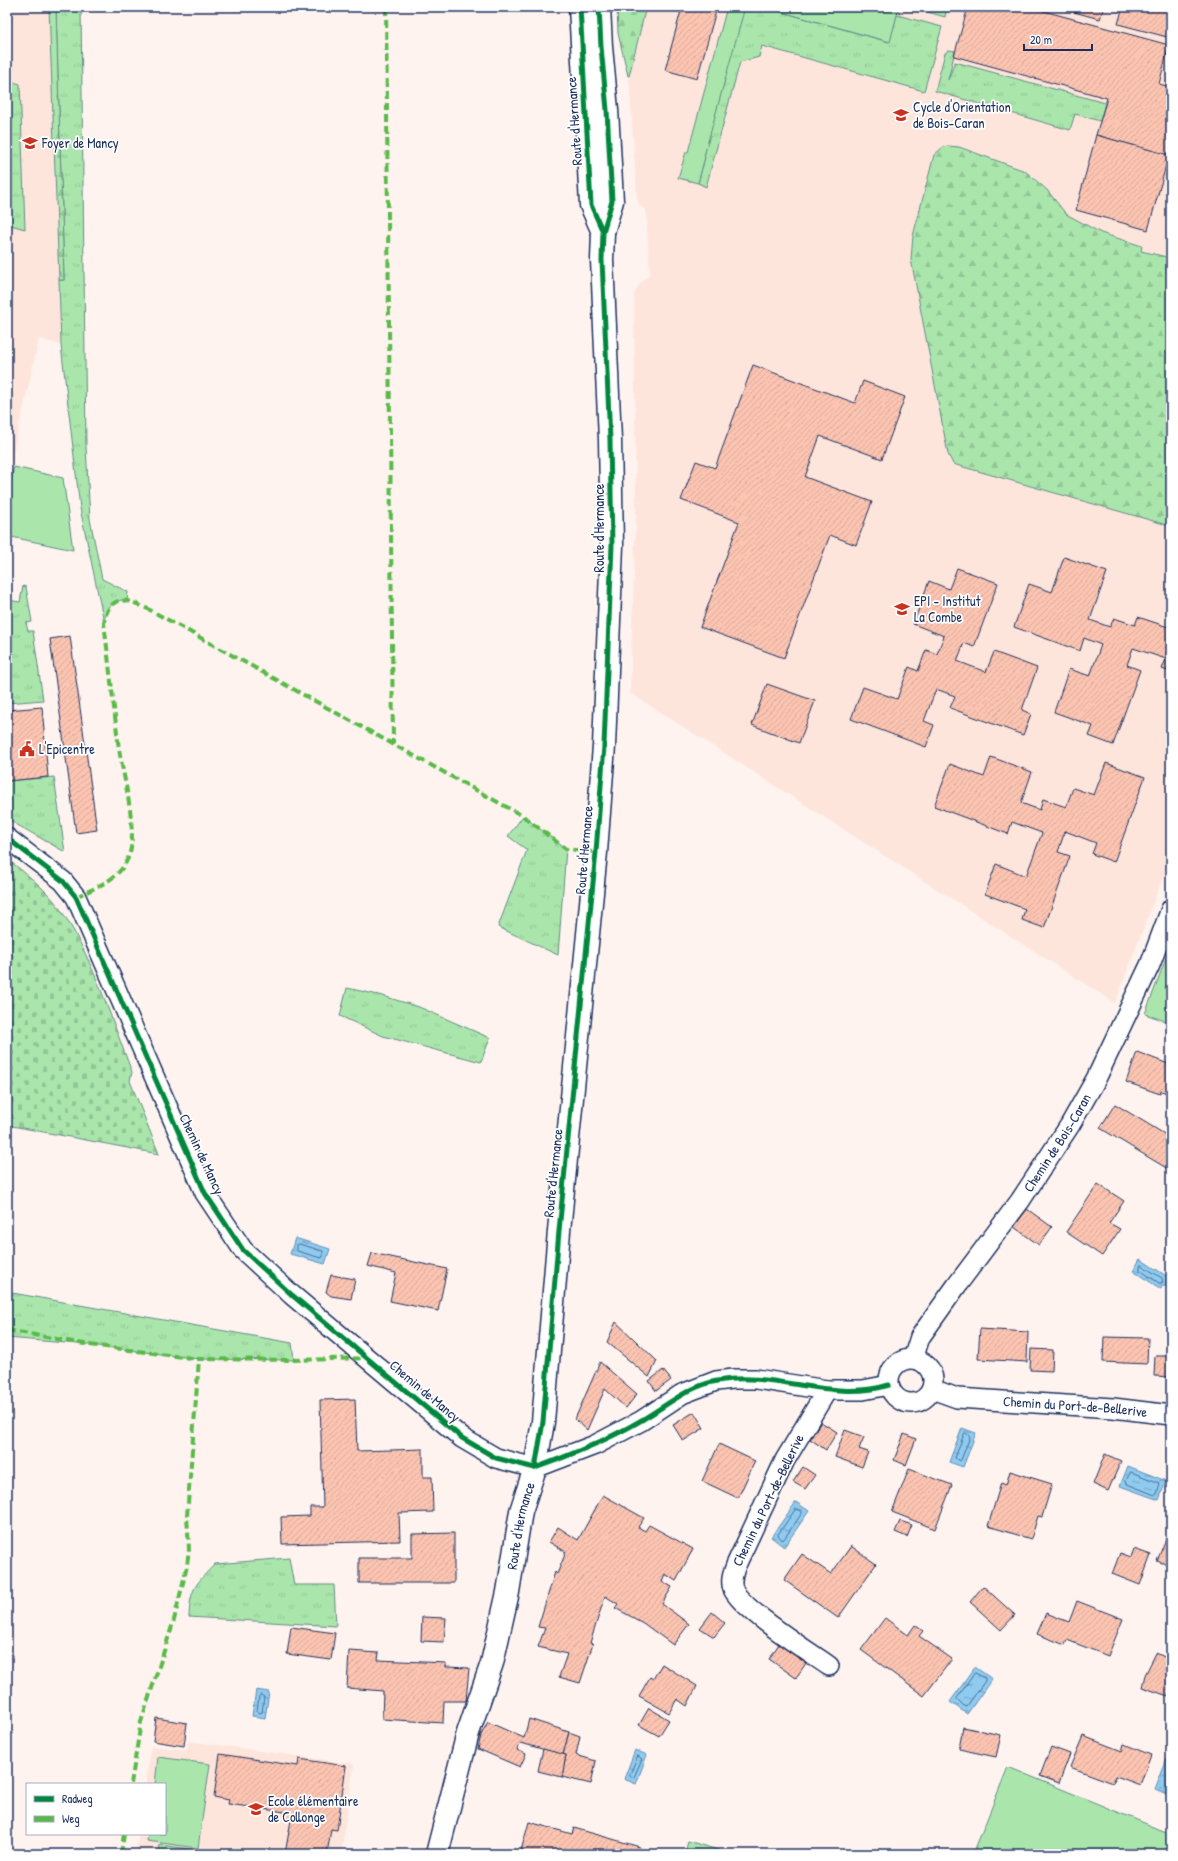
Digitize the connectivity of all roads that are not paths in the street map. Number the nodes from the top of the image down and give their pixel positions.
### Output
1 (580, 7) edge
2 (599, 7) edge
3 (603, 232) junction
4 (7, 838) edge
5 (1171, 909) edge
6 (913, 1359) junction
7 (889, 1385) junction
8 (932, 1389) junction
9 (827, 1390) junction
10 (1171, 1415) edge
11 (535, 1468) junction
12 (829, 1666) dead end
13 (437, 1854) edge

1 - 3 main road, Route d'Hermance
2 - 3 main road, Route d'Hermance
3 - 11 main road, Route d'Hermance
4 - 11 street, Chemin de Mancy
5 - 6 street, Chemin de Bois-Caran
6 - 7 street
6 - 8 street
7 - 8 street
7 - 9 street
8 - 10 street, Chemin du Port-de-Bellerive
9 - 11 street
9 - 12 street, Chemin du Port-de-Bellerive
11 - 13 main road, Route d'Hermance

